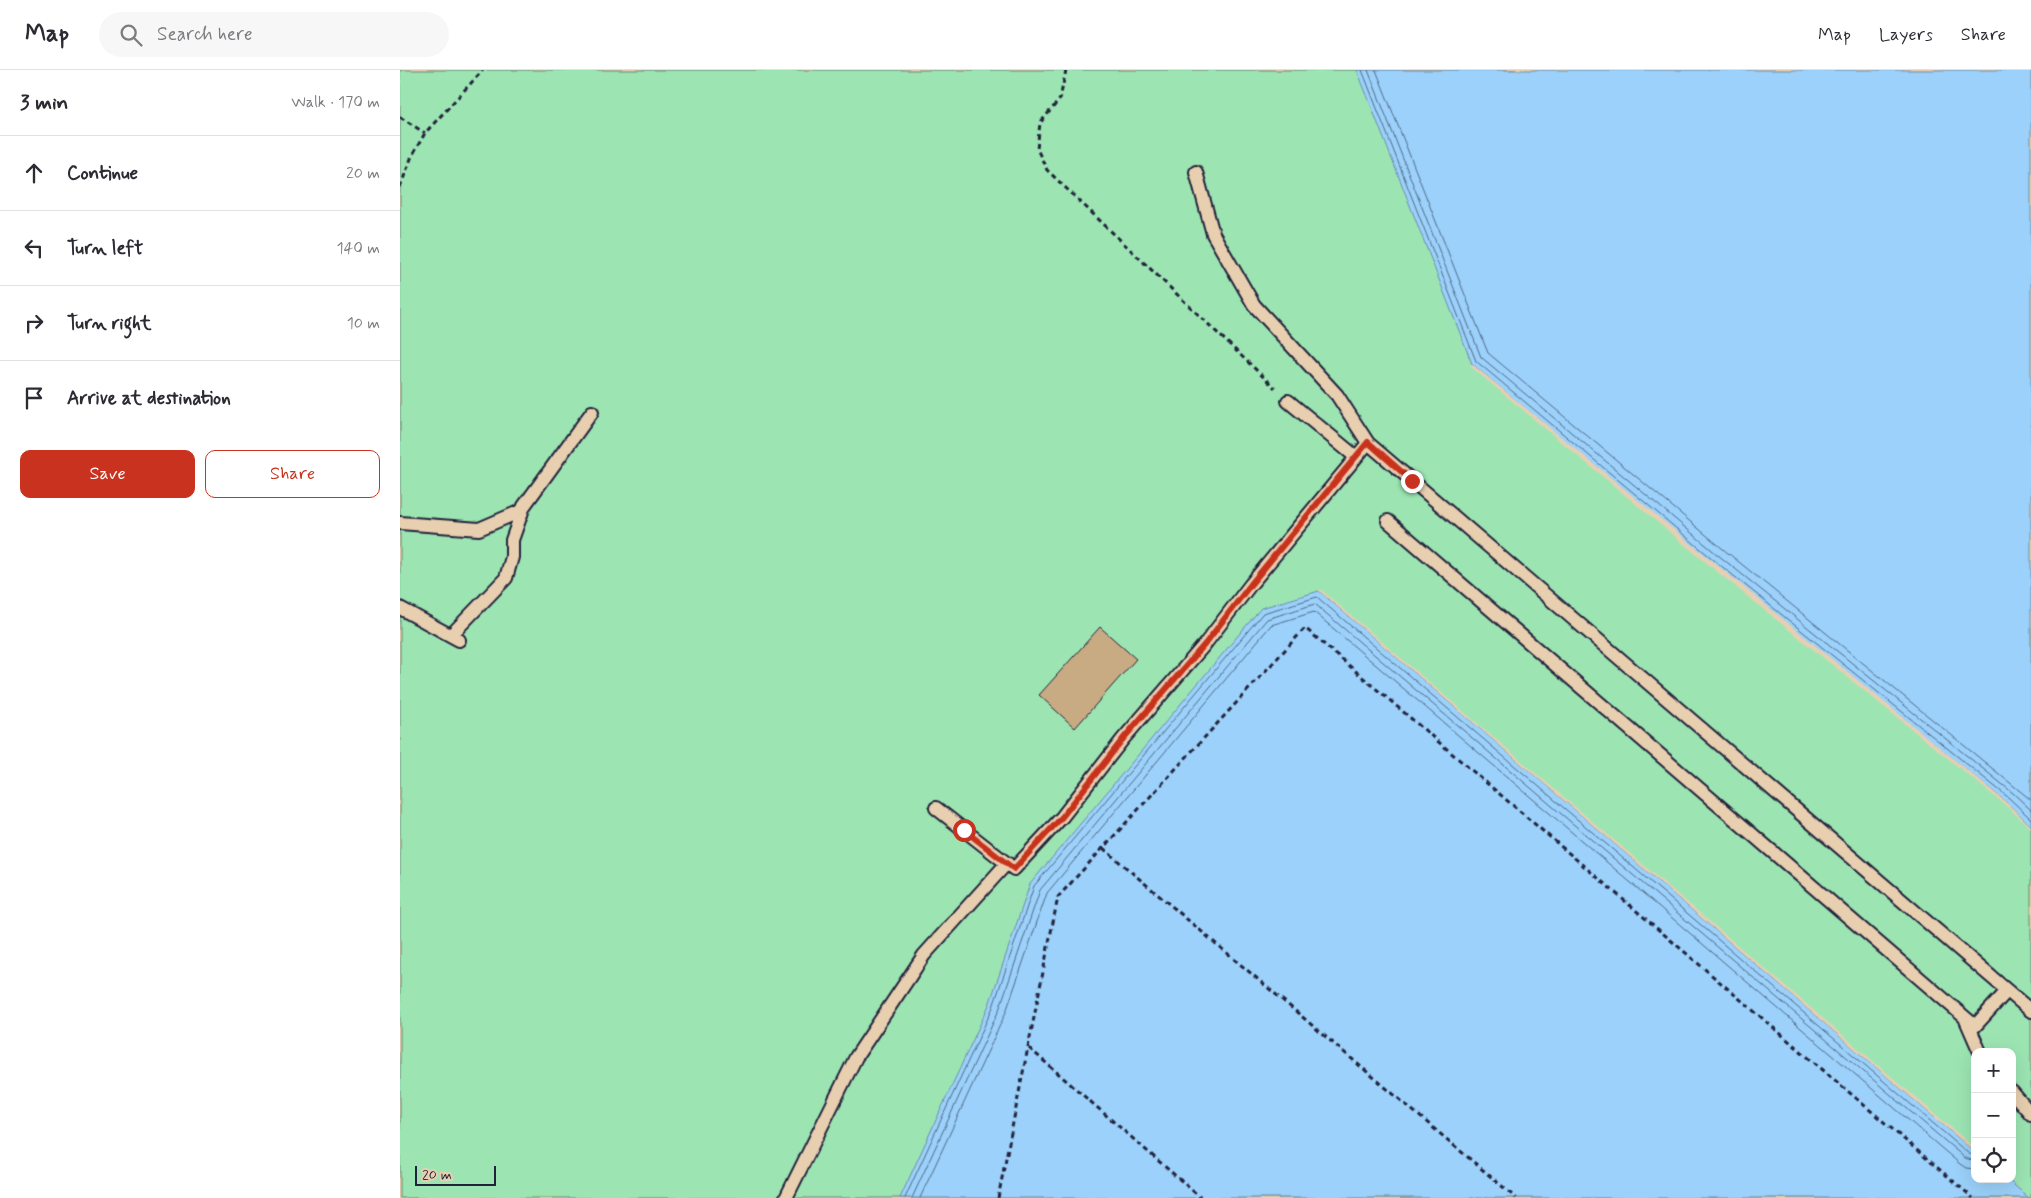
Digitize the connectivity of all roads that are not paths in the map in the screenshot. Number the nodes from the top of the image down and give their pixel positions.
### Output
1 (1196, 172) dead end
2 (1288, 401) road end
3 (592, 412) dead end
4 (1368, 442) junction
5 (1356, 457) junction
6 (522, 511) junction
7 (1388, 521) dead end
8 (400, 523) edge
9 (400, 608) edge
10 (936, 808) dead end
11 (1007, 863) junction
12 (2007, 991) junction
13 (2031, 1011) edge
14 (1965, 1018) junction
15 (1978, 1048) edge
16 (2013, 1093) edge
17 (2031, 1114) edge
18 (786, 1198) edge

1 - 4 lane
2 - 5 lane
3 - 6 lane
4 - 5 lane
4 - 12 lane
5 - 11 lane
6 - 8 lane
6 - 9 lane
7 - 14 lane
10 - 11 lane
11 - 18 lane
12 - 13 lane
12 - 14 lane
14 - 15 lane
16 - 17 lane

